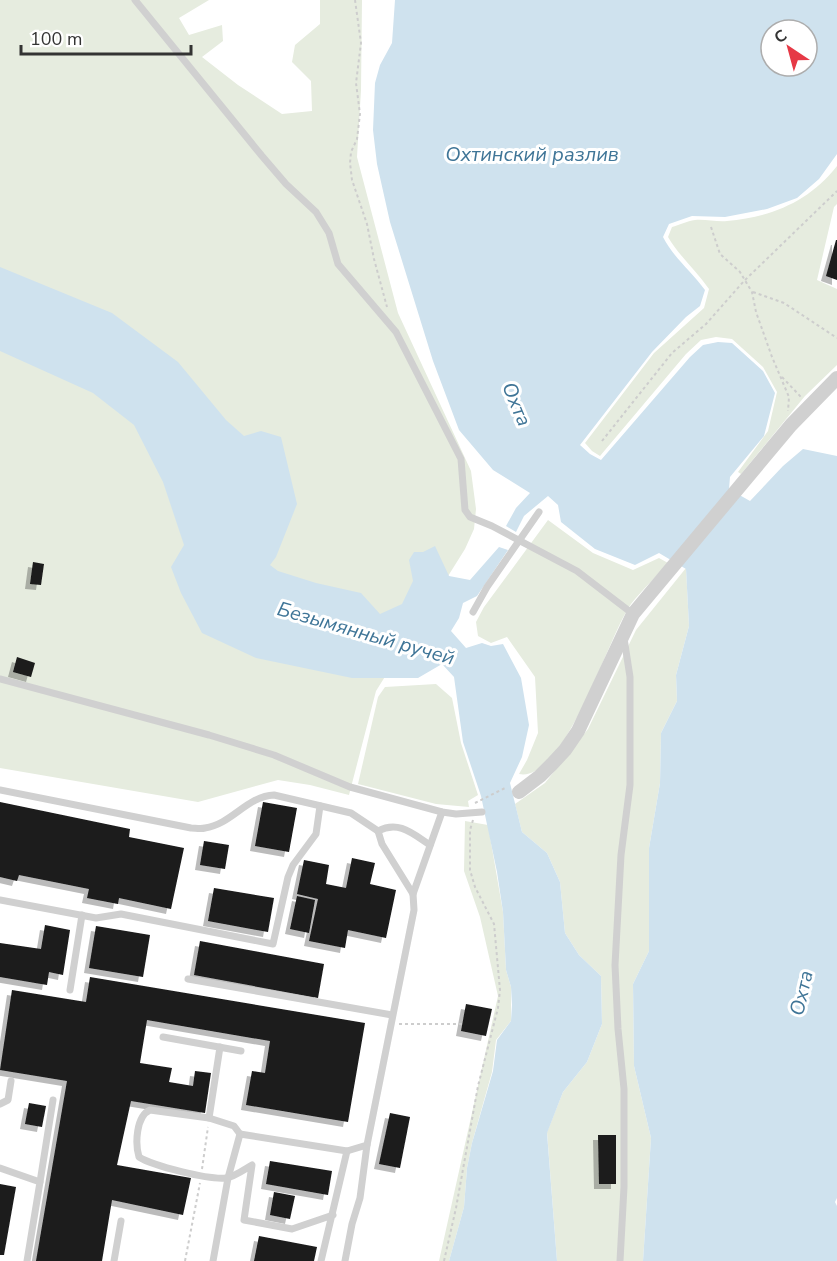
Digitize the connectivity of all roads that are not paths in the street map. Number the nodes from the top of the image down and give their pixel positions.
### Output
1 (135, 0) edge
2 (837, 378) edge
3 (539, 512) dead end
4 (518, 541) junction
5 (473, 612) dead end
6 (633, 614) junction
7 (623, 633) junction
8 (0, 679) edge
9 (515, 789) road end
10 (0, 790) edge
11 (320, 806) junction
12 (442, 812) junction
13 (478, 812) road end
14 (378, 831) junction
15 (430, 845) junction
16 (413, 894) junction
17 (0, 900) edge
18 (82, 915) junction
19 (188, 979) dead end
20 (70, 990) dead end
21 (392, 1015) junction
22 (163, 1038) dead end
23 (220, 1047) junction
24 (241, 1051) dead end
25 (11, 1081) dead end
26 (53, 1100) dead end
27 (0, 1104) edge
28 (209, 1118) junction
29 (240, 1134) junction
30 (367, 1145) junction
31 (347, 1151) junction
32 (0, 1168) edge
33 (228, 1178) junction
34 (40, 1182) junction
35 (333, 1215) junction
36 (121, 1221) dead end
37 (27, 1261) edge
38 (114, 1261) edge
39 (213, 1261) edge
40 (321, 1261) edge
41 (345, 1261) edge
42 (620, 1261) edge

1 - 4 lane
2 - 6 street
3 - 4 lane
4 - 5 lane
4 - 6 lane
6 - 7 street
7 - 9 street
7 - 42 lane
8 - 12 lane
10 - 11 lane
11 - 14 lane
11 - 18 lane
12 - 13 lane
12 - 15 lane
14 - 15 lane
14 - 16 lane
15 - 16 lane
16 - 21 lane
17 - 18 lane
18 - 20 lane
19 - 21 lane
21 - 30 lane
22 - 23 lane
23 - 24 lane
23 - 28 lane
25 - 27 lane
26 - 34 lane
28 - 29 lane
28 - 33 lane
29 - 31 lane
29 - 33 lane
30 - 31 lane
30 - 41 lane
31 - 35 lane
32 - 34 lane
33 - 35 lane
33 - 39 lane
34 - 37 lane
35 - 40 lane
36 - 38 lane

